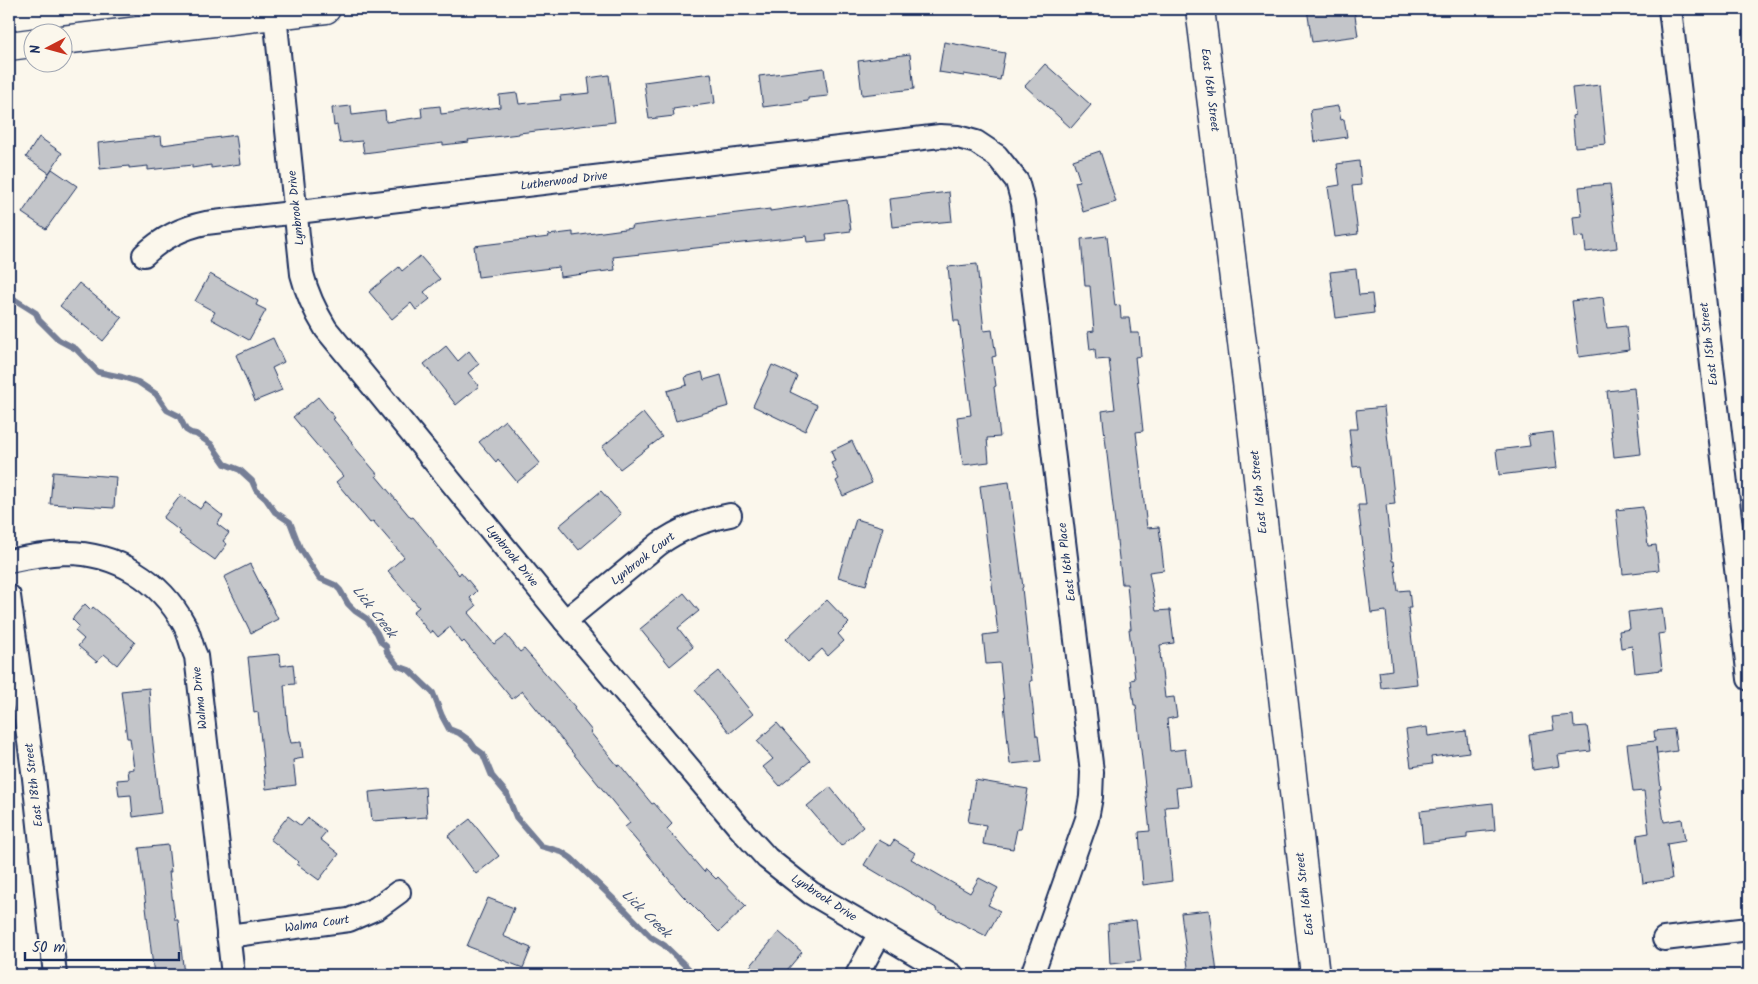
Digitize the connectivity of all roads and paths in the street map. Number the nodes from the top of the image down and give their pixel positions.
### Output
1 (326, 9) edge
2 (1200, 9) edge
3 (1670, 9) edge
4 (275, 15) junction
5 (164, 18) edge
6 (72, 38) edge
7 (22, 44) edge
8 (9, 46) edge
9 (990, 151) joint
10 (296, 214) junction
11 (144, 255) dead end
12 (730, 515) dead end
13 (1742, 560) edge
14 (9, 561) edge
15 (9, 596) edge
16 (565, 621) junction
17 (1749, 679) edge
18 (399, 892) dead end
19 (1749, 929) edge
20 (880, 933) junction
21 (228, 936) junction
22 (1664, 939) dead end
23 (55, 975) edge
24 (233, 975) edge
25 (856, 975) edge
26 (952, 975) edge
27 (1032, 975) edge
28 (1315, 975) edge

1 - 4 street
2 - 28 street, East 16th Street
3 - 13 street, East 15th Street
4 - 5 street
4 - 10 street, Lynbrook Drive
5 - 6 street
7 - 8 street
9 - 10 street, Lutherwood Drive
9 - 27 street, East 16th Place
10 - 11 street, Lutherwood Drive
10 - 16 street, Lynbrook Drive
12 - 16 street, Lynbrook Court
13 - 17 street, East 15th Street
14 - 21 street, Walma Drive
15 - 23 street, East 18th Street
16 - 20 street, Lynbrook Drive
18 - 21 street, Walma Court
19 - 22 street
20 - 25 street
20 - 26 street, Lynbrook Drive
21 - 24 street, Walma Drive

